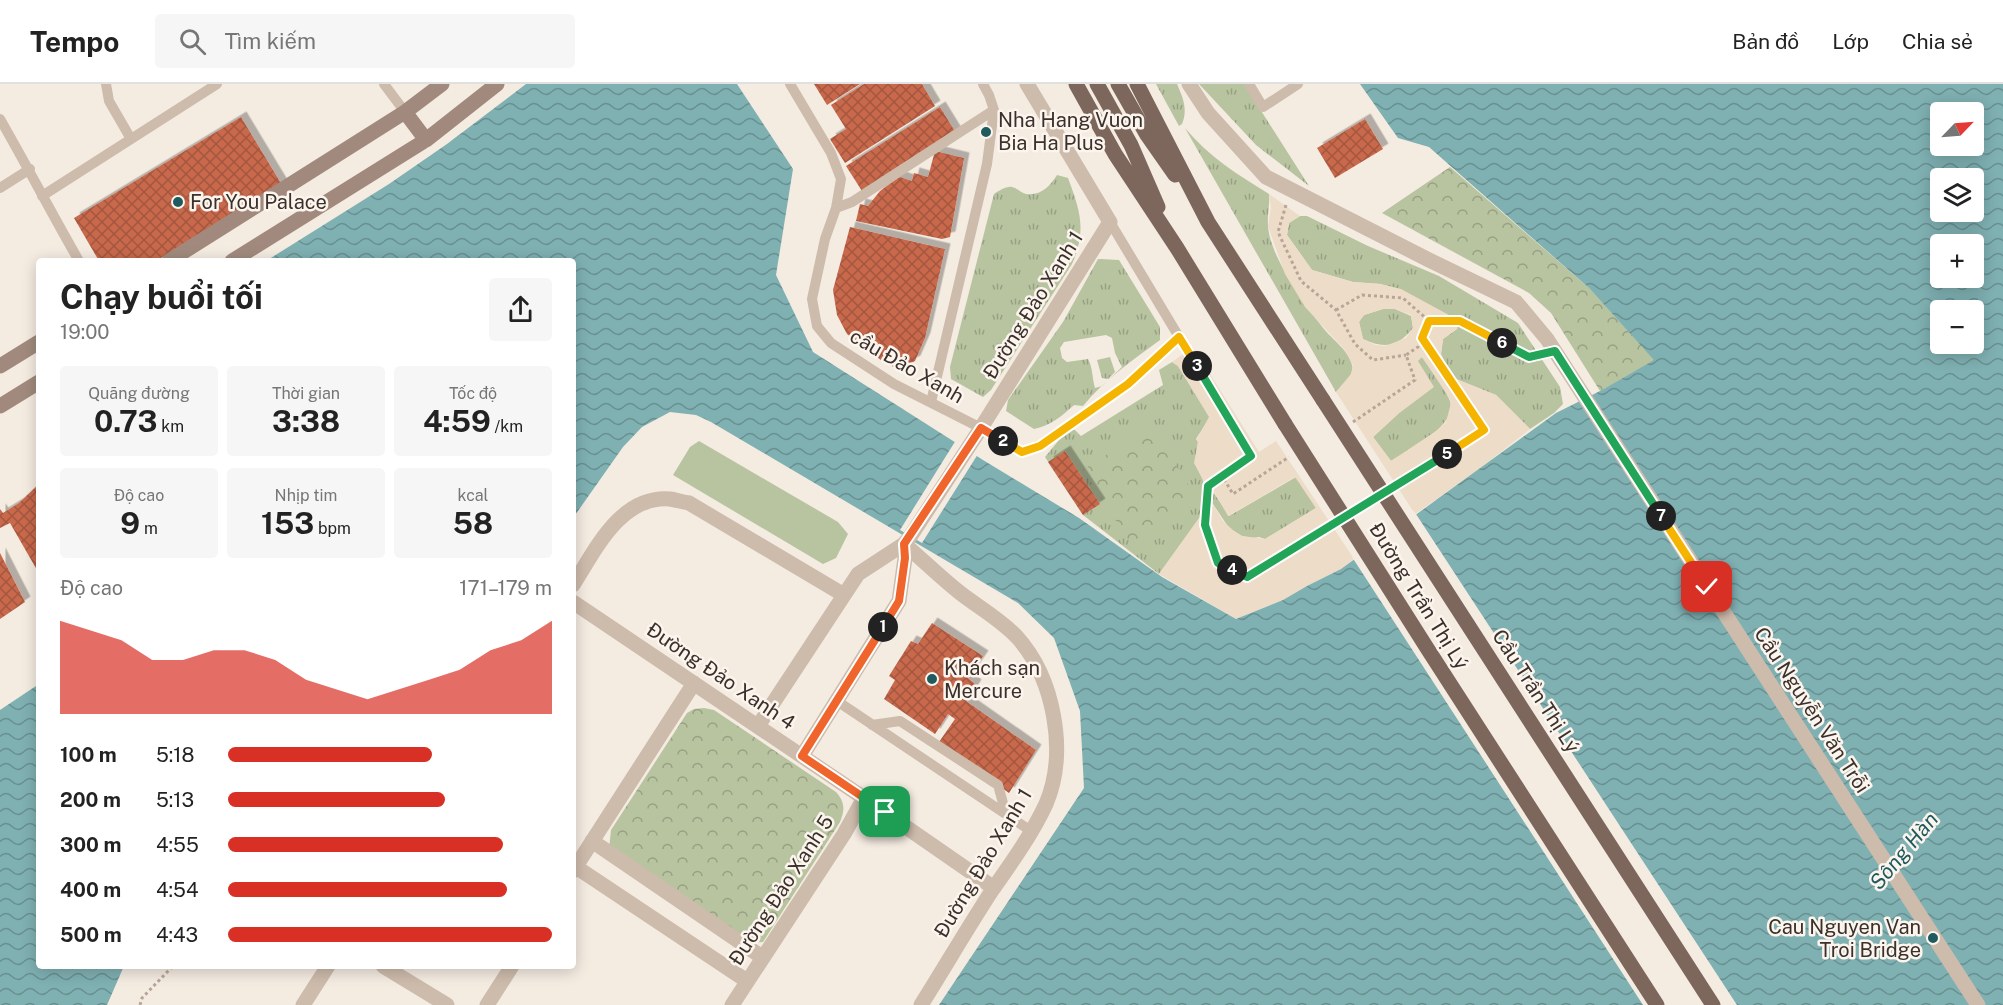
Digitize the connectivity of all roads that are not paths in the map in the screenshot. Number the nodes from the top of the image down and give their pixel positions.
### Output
1 (106, 84) edge
2 (217, 84) edge
3 (384, 84) edge
4 (442, 84) edge
5 (497, 84) edge
6 (790, 84) edge
7 (982, 84) edge
8 (1027, 84) edge
9 (1076, 84) edge
10 (1096, 84) edge
11 (1118, 84) edge
12 (1137, 84) edge
13 (1189, 84) edge
14 (1248, 84) edge
15 (1298, 84) edge
16 (994, 110) junction
17 (405, 112) junction
18 (0, 118) edge
19 (131, 139) junction
20 (426, 140) junction
21 (30, 170) junction
22 (0, 188) edge
23 (42, 196) junction
24 (836, 208) junction
25 (1110, 222) junction
26 (1208, 222) junction
27 (1177, 248) junction
28 (78, 258) edge
29 (174, 258) edge
30 (237, 258) edge
31 (36, 344) edge
32 (0, 366) edge
33 (36, 384) edge
34 (931, 402) junction
35 (0, 406) edge
36 (981, 428) junction
37 (907, 540) junction
38 (576, 581) edge
39 (844, 595) junction
40 (576, 604) edge
41 (694, 683) junction
42 (837, 701) junction
43 (872, 725) junction
44 (758, 726) junction
45 (802, 756) junction
46 (864, 798) junction
47 (1006, 814) junction
48 (1031, 831) junction
49 (592, 842) junction
50 (576, 866) edge
51 (576, 870) edge
52 (994, 888) junction
53 (762, 957) junction
54 (326, 969) edge
55 (388, 969) edge
56 (510, 969) edge
57 (747, 981) junction
58 (303, 1005) edge
59 (447, 1005) edge
60 (487, 1005) edge
61 (732, 1005) edge
62 (921, 1005) edge
63 (1658, 1005) edge
64 (1713, 1005) edge
65 (1978, 1005) edge

1 - 19 lane
2 - 19 lane
3 - 17 lane
4 - 17 main road
5 - 20 main road
6 - 24 lane, cầu Đảo Xanh
7 - 16 lane
8 - 25 street, Đường Đảo Xanh 1
9 - 27 main road, Đường Trần Thị Lý
10 - 27 main road
11 - 26 main road
12 - 26 main road
13 - 65 street, Cầu Nguyễn Văn Trỗi
14 - 15 lane
16 - 24 lane
16 - 34 lane
17 - 20 main road
17 - 29 main road
18 - 21 lane
19 - 23 lane
20 - 30 main road
21 - 22 lane
21 - 23 lane
23 - 28 lane
24 - 34 lane, cầu Đảo Xanh
25 - 36 street, Đường Đảo Xanh 1
25 - 36 lane, cầu Đảo Xanh
26 - 64 main road, Cầu Trần Thị Lý, bridge
27 - 63 main road, Đường Trần Thị Lý, bridge
31 - 32 main road
33 - 35 main road
34 - 36 lane, cầu Đảo Xanh
36 - 37 street, Đường Đảo Xanh 1
37 - 39 street, Đường Đảo Xanh 1
37 - 42 street
37 - 48 street, Đường Đảo Xanh 1
38 - 39 street
39 - 44 street, Đường Đảo Xanh 1
40 - 41 street, Đường Đảo Xanh 4
41 - 44 street, Đường Đảo Xanh 4
41 - 49 street
42 - 43 lane
42 - 45 street
43 - 47 lane
43 - 47 lane
44 - 45 street, Đường Đảo Xanh 4
45 - 46 street, Đường Đảo Xanh 4
46 - 52 street, Đường Đảo Xanh 4
46 - 53 street, Đường Đảo Xanh 5
47 - 48 lane
48 - 52 street, Đường Đảo Xanh 1
49 - 50 street
49 - 53 street
51 - 57 street
52 - 62 street, Đường Đảo Xanh 1
53 - 57 street, Đường Đảo Xanh 5
54 - 58 street
55 - 59 street
56 - 60 street
57 - 61 street, Đường Đảo Xanh 5

